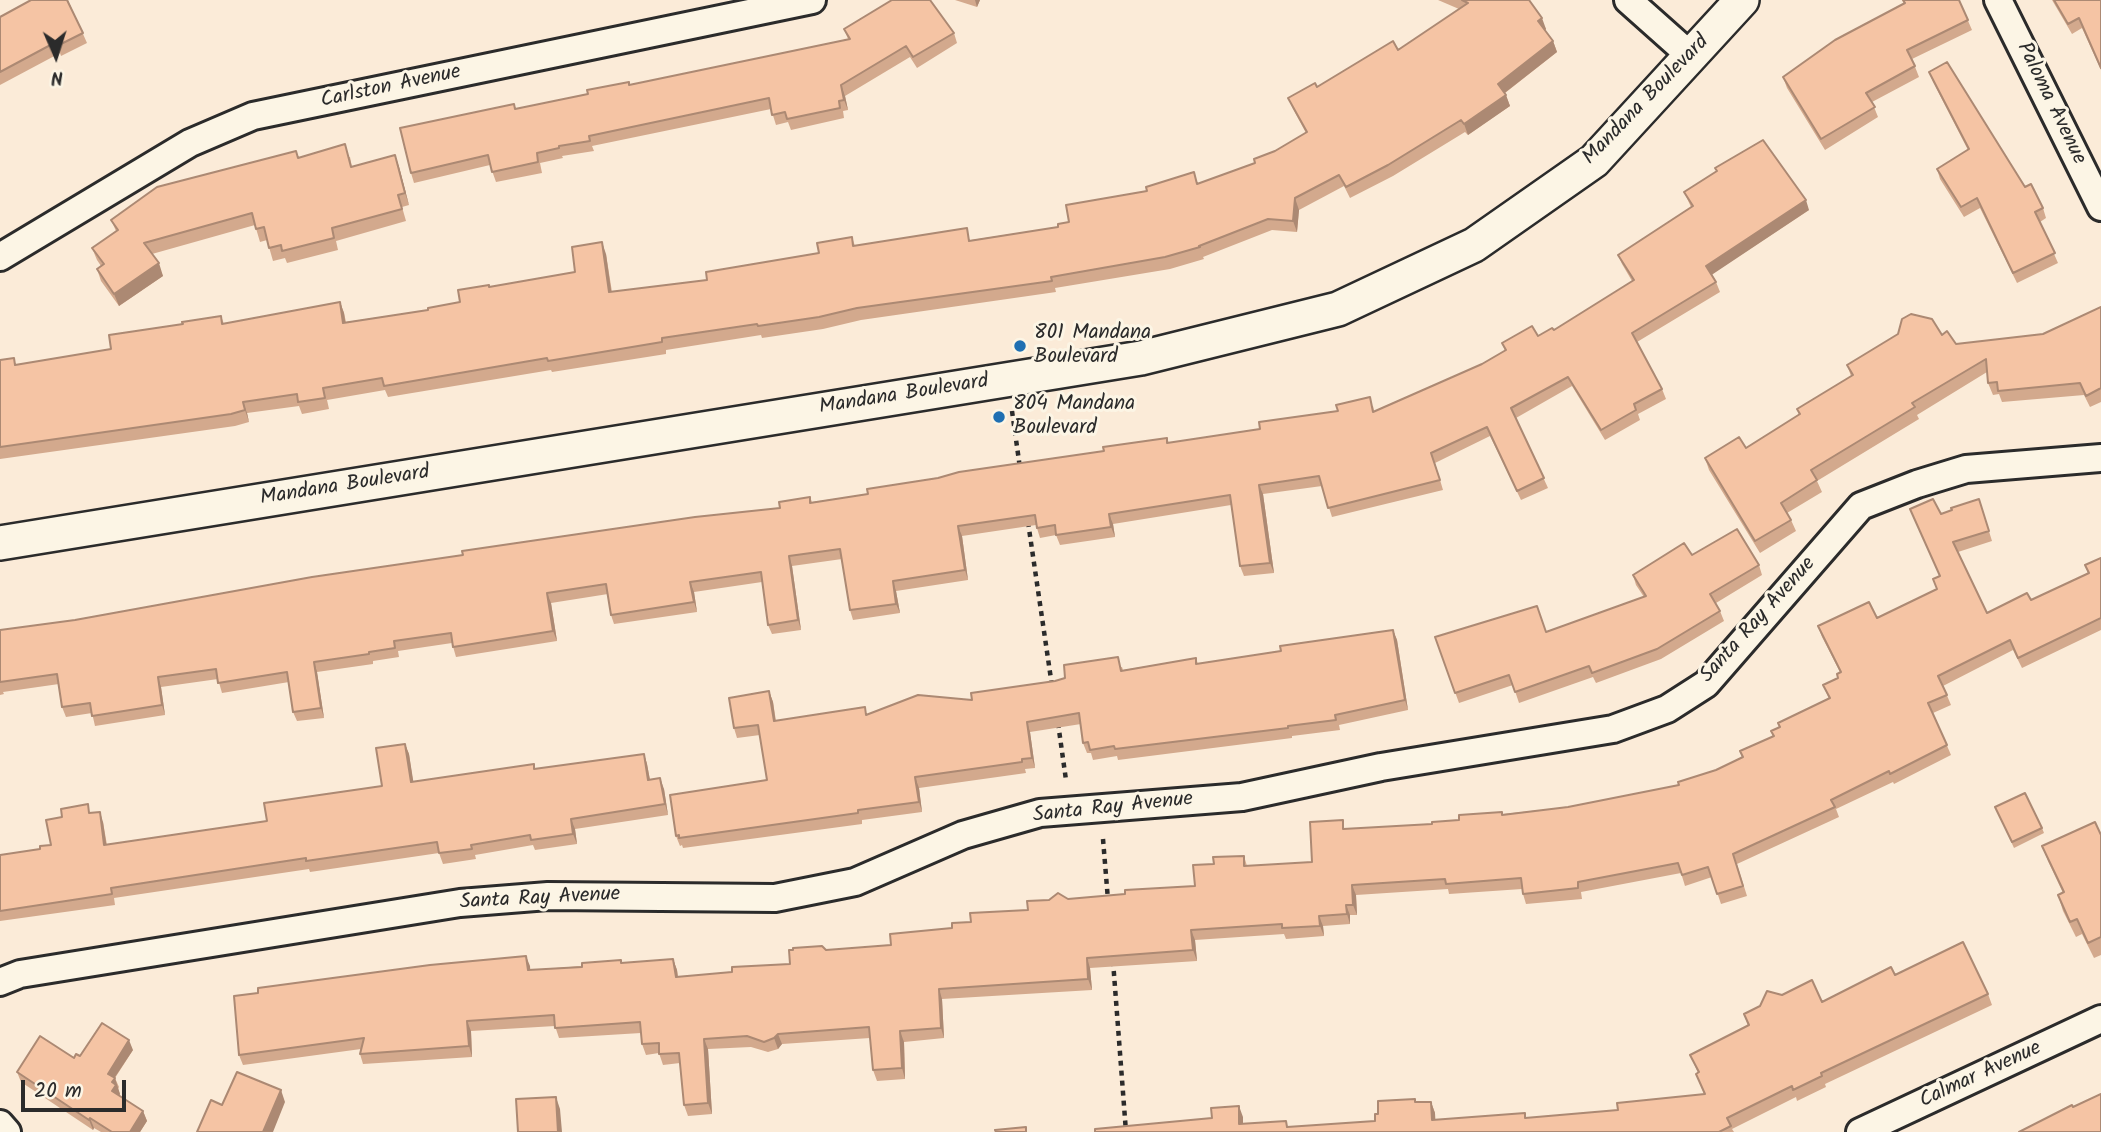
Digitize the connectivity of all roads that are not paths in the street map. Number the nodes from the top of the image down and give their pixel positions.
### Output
1 (812, 0) edge
2 (1628, 0) edge
3 (1742, 0) edge
4 (1998, 0) edge
5 (1692, 57) junction
6 (2099, 198) edge
7 (0, 257) edge
8 (2101, 458) edge
9 (0, 543) edge
10 (0, 982) edge
11 (2101, 1019) edge
12 (0, 1124) edge
13 (7, 1132) edge
14 (1860, 1132) edge

1 - 7 street, Carlston Avenue
2 - 5 street
3 - 5 street, Mandana Boulevard
4 - 6 street, Paloma Avenue
5 - 9 street, Mandana Boulevard
8 - 10 street, Santa Ray Avenue
11 - 14 street, Calmar Avenue
12 - 13 street

